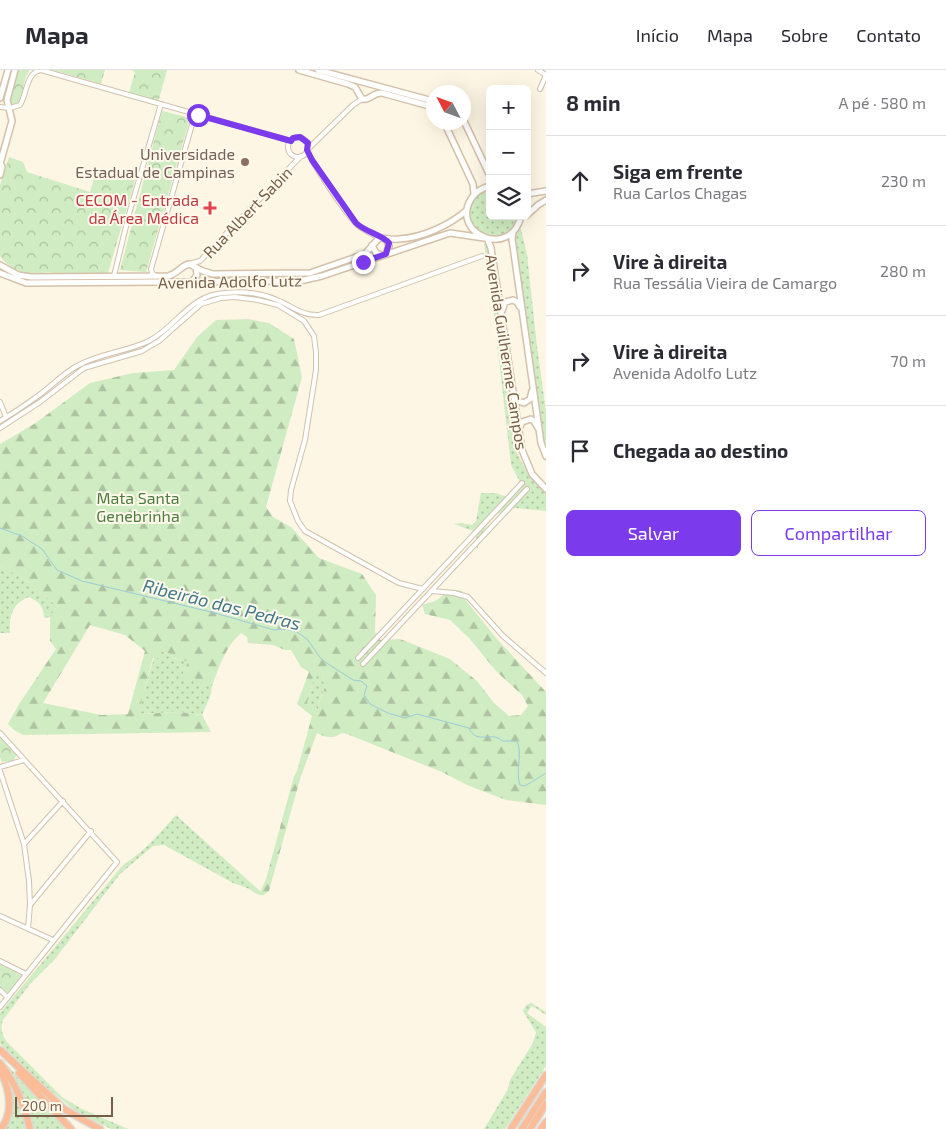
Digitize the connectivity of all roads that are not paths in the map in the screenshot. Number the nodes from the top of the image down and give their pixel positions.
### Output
1 (8, 70) edge
2 (15, 70) edge
3 (299, 70) edge
4 (318, 70) edge
5 (538, 70) edge
6 (546, 75) edge
7 (2, 80) edge
8 (12, 81) junction
9 (372, 84) junction
10 (540, 89) dead end
11 (376, 93) junction
12 (359, 95) junction
13 (0, 98) edge
14 (426, 99) edge
15 (161, 104) junction
16 (426, 105) edge
17 (0, 107) edge
18 (10, 108) junction
19 (194, 114) junction
20 (448, 130) edge
21 (469, 130) edge
22 (322, 136) junction
23 (306, 140) junction
24 (291, 141) junction
25 (308, 150) junction
26 (290, 156) junction
27 (301, 156) junction
28 (0, 163) edge
29 (291, 167) junction
30 (0, 175) edge
31 (490, 175) edge
32 (486, 188) edge
33 (546, 191) edge
34 (531, 193) edge
35 (474, 194) junction
36 (546, 200) edge
37 (467, 210) junction
38 (531, 212) edge
39 (519, 220) edge
40 (523, 220) edge
41 (518, 226) junction
42 (513, 232) junction
43 (383, 238) junction
44 (485, 238) junction
45 (372, 245) junction
46 (384, 255) junction
47 (482, 256) dead end
48 (189, 264) junction
49 (0, 265) edge
50 (182, 267) junction
51 (196, 267) junction
52 (0, 273) edge
53 (114, 276) junction
54 (156, 276) junction
55 (184, 282) junction
56 (192, 282) junction
57 (522, 312) junction
58 (502, 322) junction
59 (532, 374) junction
60 (512, 388) junction
61 (0, 402) edge
62 (6, 417) junction
63 (0, 421) edge
64 (0, 428) edge
65 (539, 431) junction
66 (519, 434) junction
67 (546, 456) edge
68 (522, 483) dead end
69 (528, 489) dead end
70 (546, 489) edge
71 (434, 576) junction
72 (440, 582) junction
73 (423, 589) junction
74 (432, 591) junction
75 (416, 596) junction
76 (422, 602) junction
77 (358, 658) dead end
78 (363, 664) dead end
79 (546, 673) edge
80 (0, 734) edge
81 (24, 760) junction
82 (0, 767) edge
83 (0, 771) edge
84 (63, 801) junction
85 (91, 831) junction
86 (24, 844) junction
87 (30, 905) junction
88 (0, 916) edge
89 (28, 928) junction
90 (53, 940) junction
91 (0, 961) edge
92 (26, 974) junction
93 (0, 990) edge
94 (7, 997) junction
95 (0, 1007) edge
96 (0, 1050) edge
97 (0, 1063) edge
98 (0, 1069) edge
99 (546, 1075) edge
100 (546, 1092) edge
101 (546, 1104) edge
102 (546, 1122) edge
103 (1, 1129) edge
104 (30, 1129) edge
105 (71, 1129) edge
106 (100, 1129) edge
107 (511, 1129) edge
108 (522, 1129) edge
109 (530, 1129) edge
110 (541, 1129) edge

1 - 7 main road
2 - 8 main road
3 - 12 main road
4 - 9 main road
5 - 6 street
6 - 10 street
7 - 8 street
7 - 13 main road
8 - 18 main road
9 - 11 main road
9 - 12 main road
9 - 14 main road
11 - 12 main road
11 - 16 main road
12 - 22 street
15 - 18 street
15 - 19 street
15 - 53 street
17 - 18 street
18 - 28 main road
19 - 24 street
19 - 54 street
20 - 35 main road
21 - 31 main road
22 - 23 street
22 - 25 street
23 - 24 street
23 - 25 street
24 - 26 street
25 - 27 street
25 - 43 street
26 - 27 street
26 - 29 street
27 - 29 street, Rua Albert Sabin
28 - 30 main road
29 - 48 street, Rua Albert Sabin
32 - 35 main road
33 - 34 main road
35 - 37 main road
36 - 38 main road
37 - 43 main road
37 - 44 main road
39 - 41 main road
40 - 41 main road
41 - 42 main road
42 - 44 main road, Avenida Adolfo Lutz
42 - 57 main road, Avenida Guilherme Campos
43 - 45 main road, Avenida Adolfo Lutz
43 - 46 main road
44 - 46 main road, Avenida Adolfo Lutz
44 - 58 main road, Avenida Guilherme Campos
45 - 46 main road
45 - 51 main road, Avenida Adolfo Lutz
46 - 56 main road, Avenida Adolfo Lutz
47 - 62 street
48 - 50 main road, Avenida Adolfo Lutz
48 - 51 main road, Avenida Adolfo Lutz
49 - 53 main road, Avenida Adolfo Lutz
50 - 54 main road, Avenida Adolfo Lutz
50 - 55 main road
51 - 56 main road
52 - 55 main road, Avenida Adolfo Lutz
53 - 54 main road, Avenida Adolfo Lutz
55 - 56 main road, Avenida Adolfo Lutz
57 - 58 main road
57 - 59 main road, Avenida Guilherme Campos
58 - 60 main road, Avenida Guilherme Campos
59 - 60 main road
59 - 65 main road, Avenida Guilherme Campos
60 - 66 main road, Avenida Guilherme Campos
61 - 62 street
62 - 63 street
64 - 73 street
65 - 66 main road
65 - 67 main road, Avenida Guilherme Campos
66 - 70 main road, Avenida Guilherme Campos
68 - 71 street
69 - 72 street
71 - 72 street
71 - 73 street
72 - 74 street
73 - 75 street
74 - 76 street
74 - 79 street
75 - 76 street
75 - 77 street
76 - 78 street
80 - 81 street
81 - 82 street
81 - 84 street
83 - 86 street
84 - 85 street
84 - 86 street
85 - 87 street
85 - 90 street
86 - 87 street
87 - 89 street
88 - 89 street
89 - 90 street
90 - 92 street
91 - 92 street
92 - 94 street
93 - 94 street
94 - 95 street
96 - 105 highway
96 - 106 highway
97 - 104 highway
98 - 103 highway
99 - 107 highway
100 - 108 highway
101 - 109 highway
102 - 110 highway

